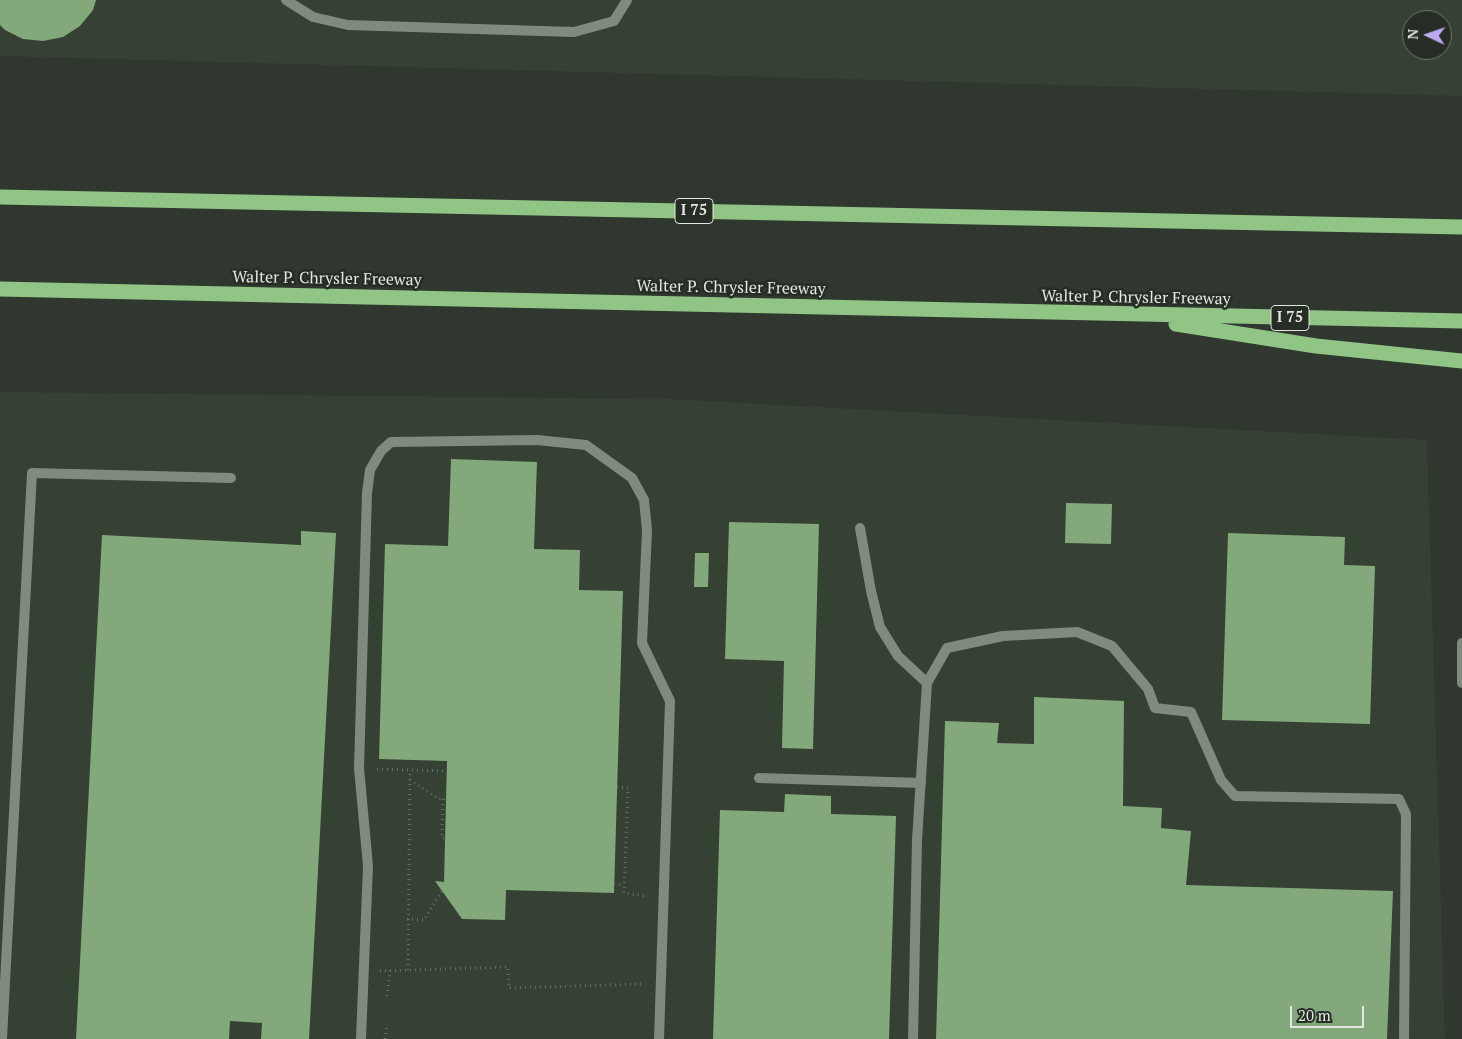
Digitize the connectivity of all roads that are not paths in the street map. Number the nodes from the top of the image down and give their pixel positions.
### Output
1 (286, 0) edge
2 (628, 0) edge
3 (0, 197) edge
4 (1462, 227) edge
5 (0, 289) edge
6 (1118, 315) junction
7 (1462, 321) edge
8 (1462, 361) edge
9 (231, 478) dead end
10 (860, 528) dead end
11 (1462, 643) edge
12 (927, 683) junction
13 (1462, 683) edge
14 (759, 778) dead end
15 (921, 783) junction
16 (2, 1039) edge
17 (361, 1039) edge
18 (659, 1039) edge
19 (913, 1039) edge
20 (1404, 1039) edge

1 - 2 lane
3 - 4 highway, I 75
5 - 6 highway, Walter P. Chrysler Freeway / I 75
6 - 7 highway, Walter P. Chrysler Freeway / I 75
6 - 8 highway
9 - 16 lane
10 - 12 lane
11 - 13 lane
12 - 15 lane
12 - 20 lane
14 - 15 lane
15 - 19 lane
17 - 18 lane

